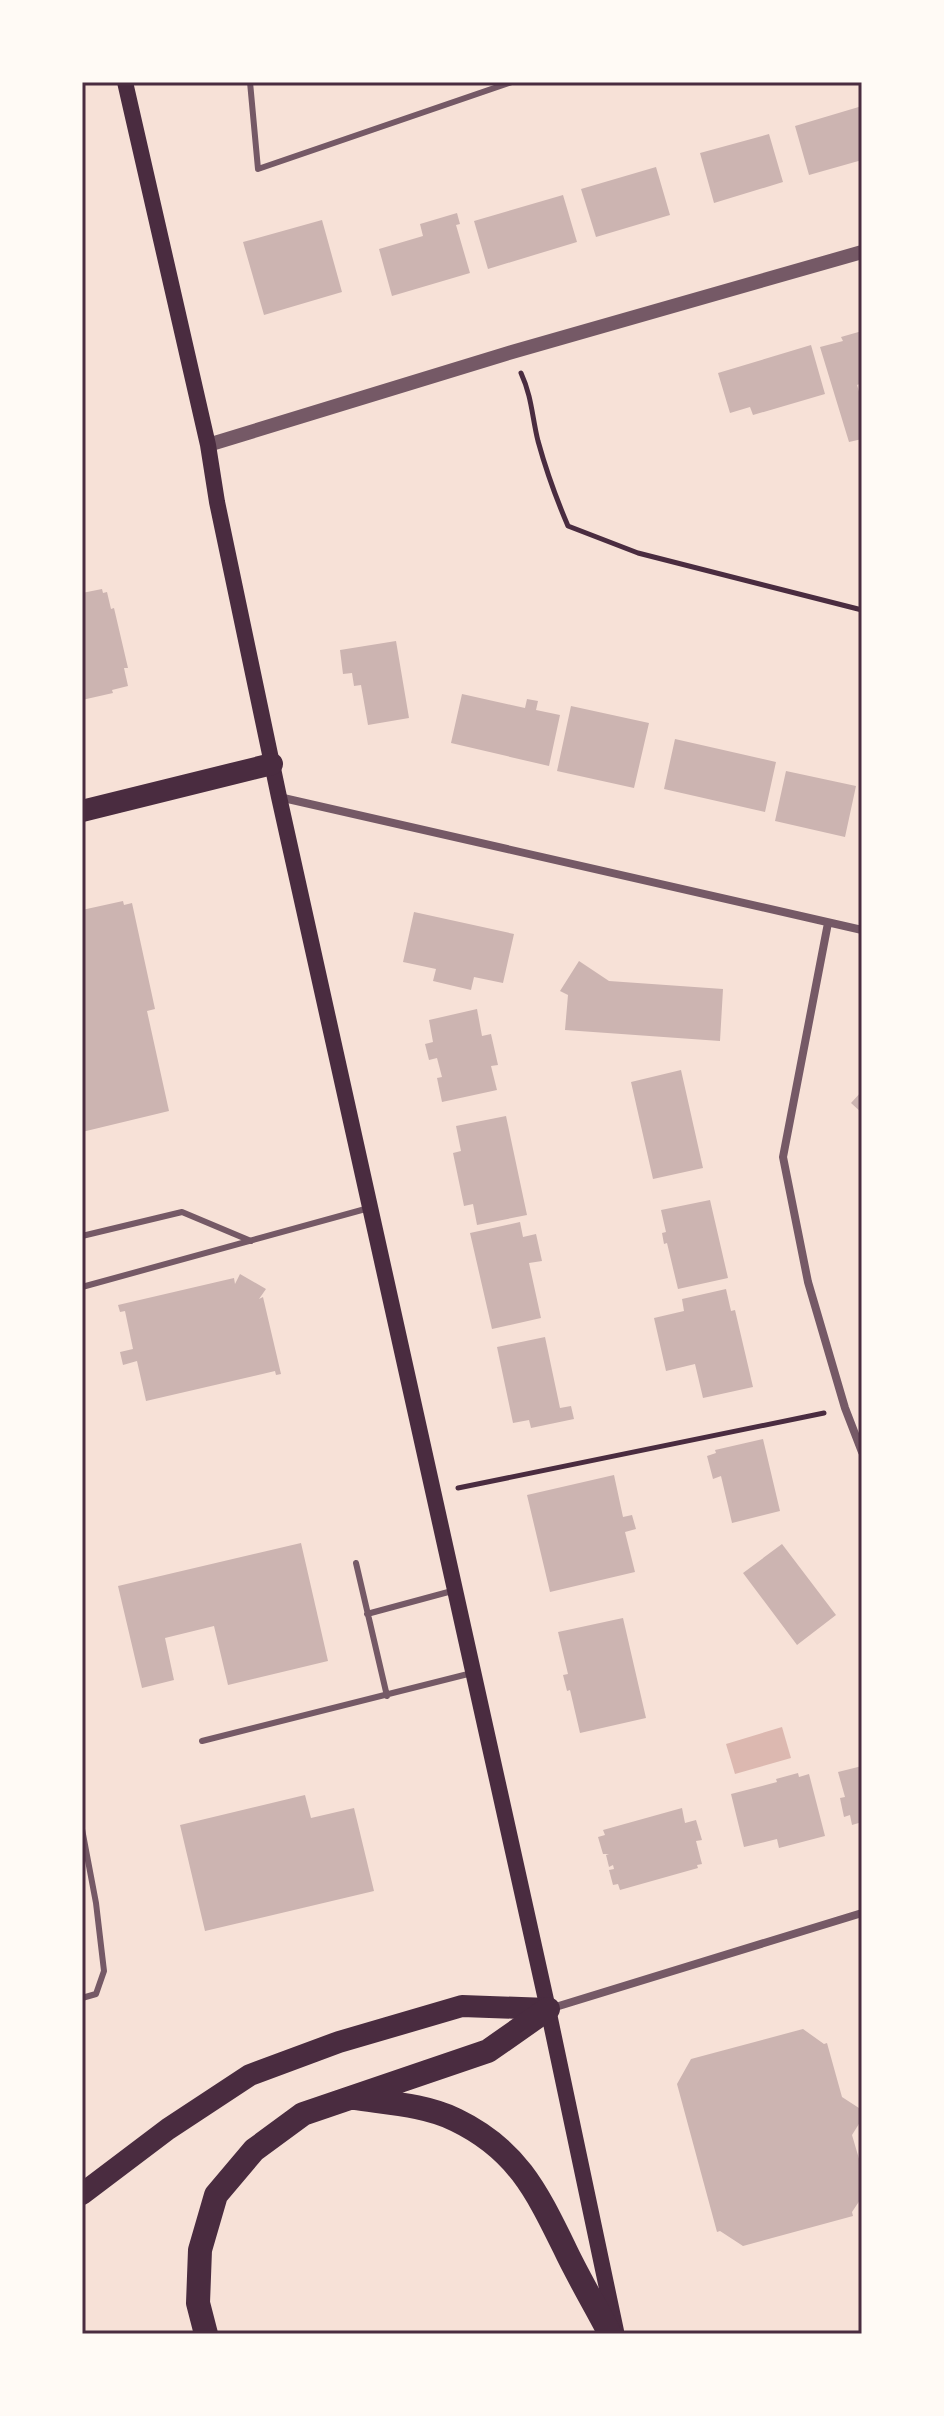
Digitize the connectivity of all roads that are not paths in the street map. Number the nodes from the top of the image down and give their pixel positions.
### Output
1 (125, 82) edge
2 (250, 82) edge
3 (512, 82) edge
4 (862, 252) edge
5 (208, 445) junction
6 (272, 764) junction
7 (279, 797) junction
8 (82, 811) edge
9 (828, 923) junction
10 (862, 930) edge
11 (369, 1208) junction
12 (82, 1236) edge
13 (251, 1241) junction
14 (82, 1287) edge
15 (862, 1452) edge
16 (356, 1563) dead end
17 (455, 1591) junction
18 (367, 1614) junction
19 (472, 1673) junction
20 (387, 1696) junction
21 (202, 1741) dead end
22 (82, 1829) edge
23 (862, 1913) edge
24 (82, 1998) edge
25 (548, 2009) junction
26 (352, 2098) junction
27 (82, 2194) edge
28 (206, 2334) edge
29 (610, 2334) edge
30 (616, 2334) edge

1 - 5 main road
2 - 3 lane
4 - 5 street
5 - 6 main road
6 - 7 main road
6 - 8 highway
7 - 9 street
7 - 11 main road
9 - 10 street
9 - 15 street
11 - 13 lane
11 - 17 main road
12 - 13 lane
13 - 14 lane
16 - 18 lane
17 - 18 lane
17 - 19 main road
18 - 20 lane
19 - 20 lane
19 - 25 main road
20 - 21 lane
22 - 24 lane
23 - 25 street
25 - 26 highway
25 - 27 highway
25 - 30 main road
26 - 28 highway
26 - 29 highway

